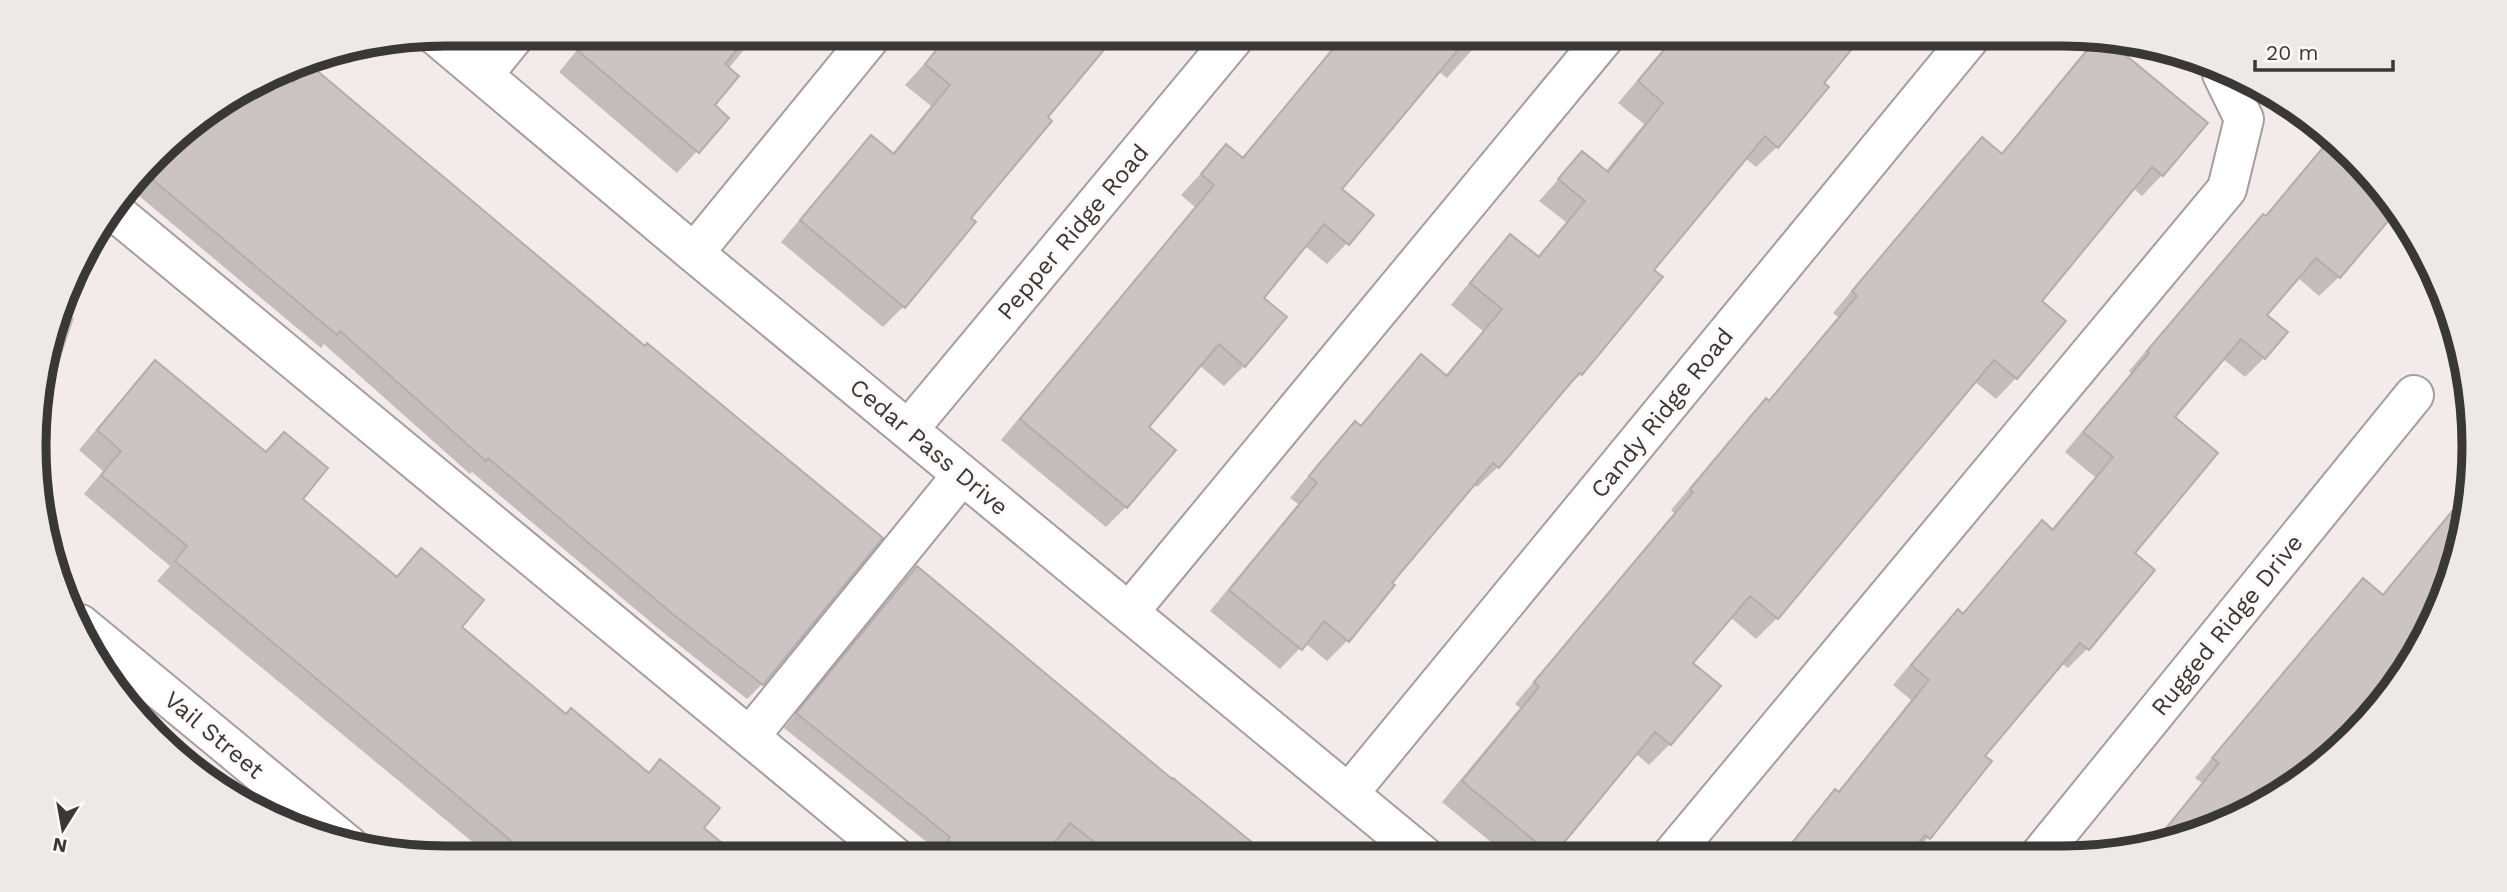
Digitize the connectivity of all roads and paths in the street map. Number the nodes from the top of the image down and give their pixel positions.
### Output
1 (448, 46) edge
2 (506, 46) edge
3 (863, 46) edge
4 (1227, 46) edge
5 (1597, 46) edge
6 (1963, 46) edge
7 (483, 75) junction
8 (2226, 81) edge
9 (119, 215) edge
10 (694, 253) junction
11 (2414, 395) dead end
12 (908, 430) junction
13 (962, 475) junction
14 (1129, 612) junction
15 (94, 636) edge
16 (750, 736) junction
17 (1349, 793) junction
18 (328, 828) edge
19 (882, 846) edge
20 (1412, 846) edge
21 (1679, 846) edge
22 (2047, 846) edge

1 - 7 street, Cedar Pass Drive
2 - 7 street
3 - 10 street
4 - 12 street, Pepper Ridge Road
5 - 14 street
6 - 17 street, Candy Ridge Road
7 - 10 street, Cedar Pass Drive
8 - 21 street
9 - 16 street
10 - 12 street, Cedar Pass Drive
11 - 22 street, Rugged Ridge Drive
12 - 13 street, Cedar Pass Drive
13 - 14 street, Cedar Pass Drive
13 - 16 street
14 - 17 street, Cedar Pass Drive
15 - 18 street, Vail Street
16 - 19 street
17 - 20 street, Cedar Pass Drive

